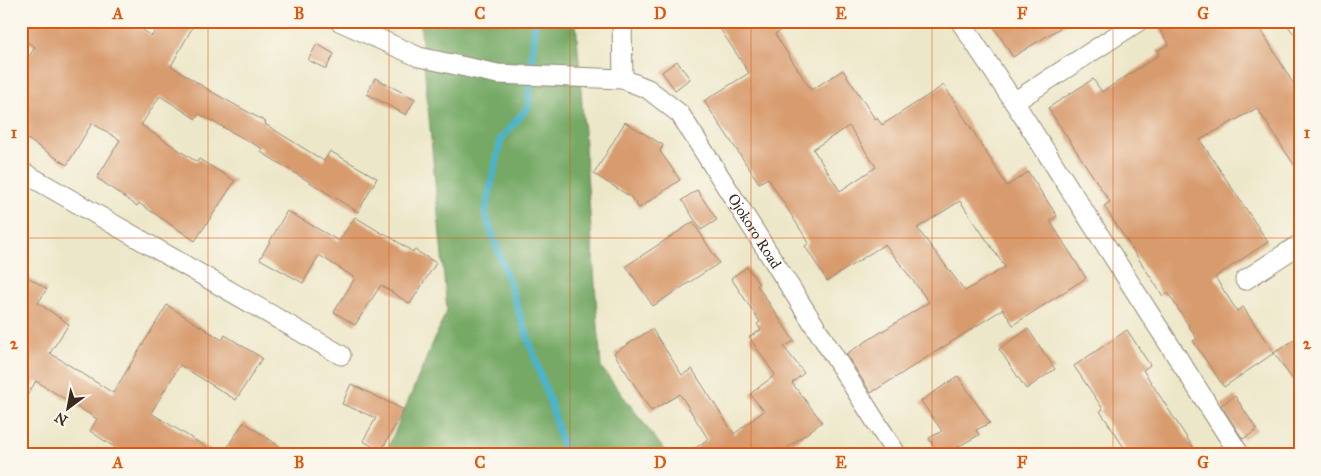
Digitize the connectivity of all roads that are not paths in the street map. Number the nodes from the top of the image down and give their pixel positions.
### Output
1 (339, 21) edge
2 (622, 21) edge
3 (960, 21) edge
4 (1139, 21) edge
5 (1297, 21) edge
6 (1300, 25) edge
7 (623, 79) junction
8 (1014, 102) junction
9 (21, 171) edge
10 (1300, 244) edge
11 (1245, 280) dead end
12 (341, 355) dead end
13 (897, 455) edge
14 (1240, 455) edge

1 - 7 street, Ojokoro Road
2 - 7 street
3 - 8 street
4 - 8 street
5 - 6 street
7 - 13 street, Ojokoro Road
8 - 14 street
9 - 12 street
10 - 11 street

